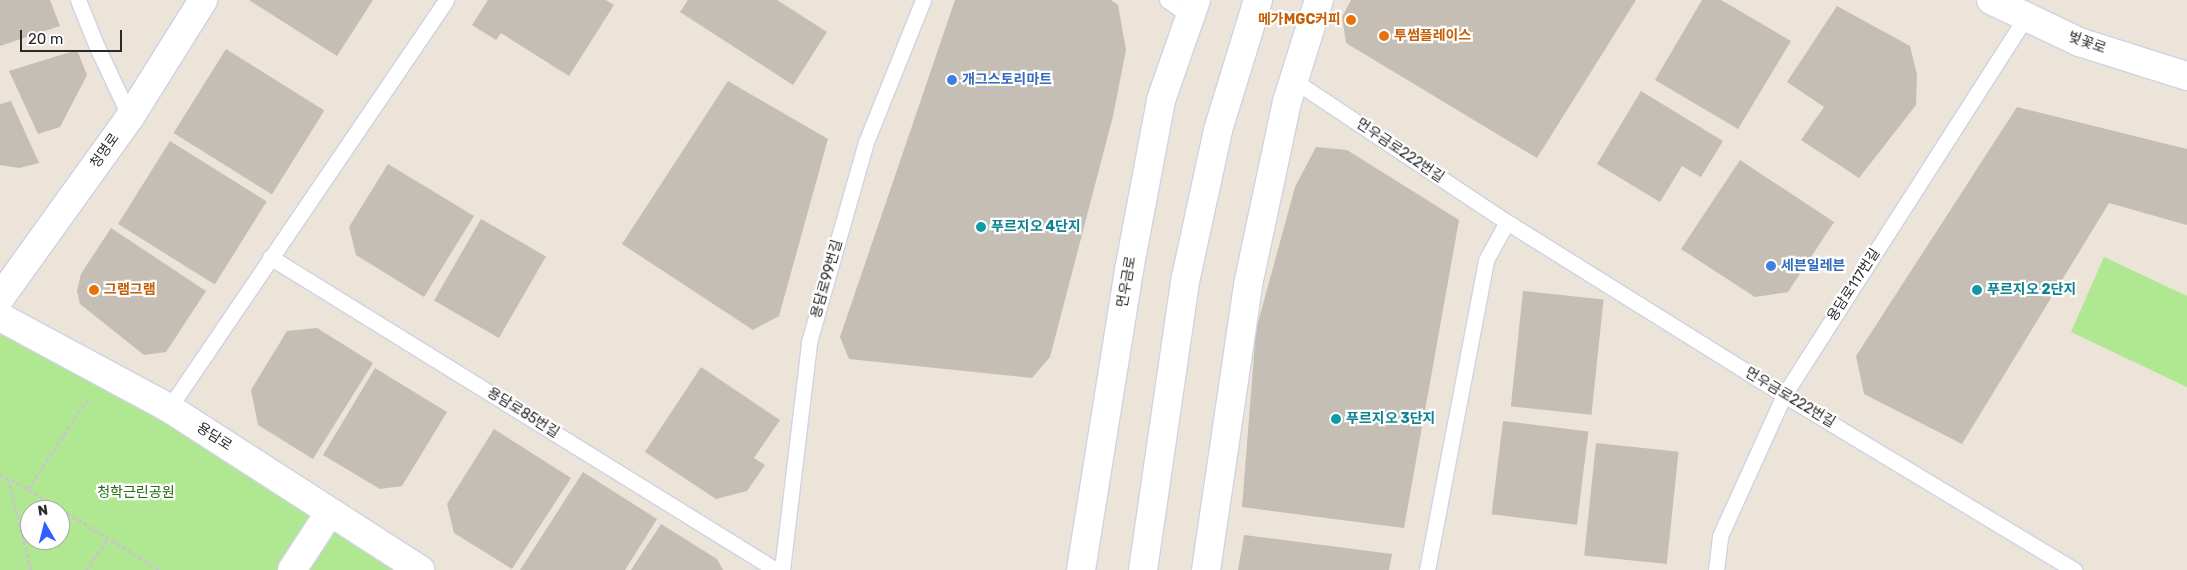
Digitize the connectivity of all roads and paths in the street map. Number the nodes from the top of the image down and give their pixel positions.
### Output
1 (78, 0) edge
2 (203, 0) edge
3 (446, 0) edge
4 (923, 0) edge
5 (1167, 0) edge
6 (1258, 0) edge
7 (1319, 0) edge
8 (1991, 0) edge
9 (1193, 8) edge
10 (2026, 17) junction
11 (2187, 76) edge
12 (1293, 80) junction
13 (130, 117) junction
14 (1507, 222) junction
15 (270, 257) junction
16 (0, 298) edge
17 (0, 317) edge
18 (105, 374) junction
19 (1784, 394) junction
20 (169, 408) junction
21 (0, 474) edge
22 (8, 477) junction
23 (28, 489) junction
24 (330, 512) junction
25 (108, 538) junction
26 (31, 570) edge
27 (86, 570) edge
28 (160, 570) edge
29 (292, 570) edge
30 (420, 570) edge
31 (776, 570) edge
32 (782, 570) edge
33 (1081, 570) edge
34 (1143, 570) edge
35 (1206, 570) edge
36 (1427, 570) edge
37 (1716, 570) edge
38 (2074, 570) edge

1 - 13 lane
2 - 13 street, 청명로
3 - 15 lane
4 - 32 lane, 용담로99번길
5 - 9 lane
6 - 34 street
7 - 12 street
8 - 10 street, 벚꽃로
9 - 33 street, 먼우금로
10 - 11 street, 벚꽃로
10 - 19 lane, 용담로117번길
12 - 14 lane, 먼우금로222번길
12 - 35 street
13 - 16 street, 청명로
14 - 19 lane, 먼우금로222번길
14 - 36 lane
15 - 20 lane
15 - 31 lane, 용담로85번길
17 - 18 street, 용담로
18 - 20 street, 용담로
18 - 23 path
19 - 37 lane, 용담로117번길
19 - 38 lane, 먼우금로222번길
20 - 24 street, 용담로
21 - 22 path
22 - 23 path
22 - 26 path
23 - 25 path
24 - 29 street
24 - 30 street, 용담로
25 - 27 path
25 - 28 path

